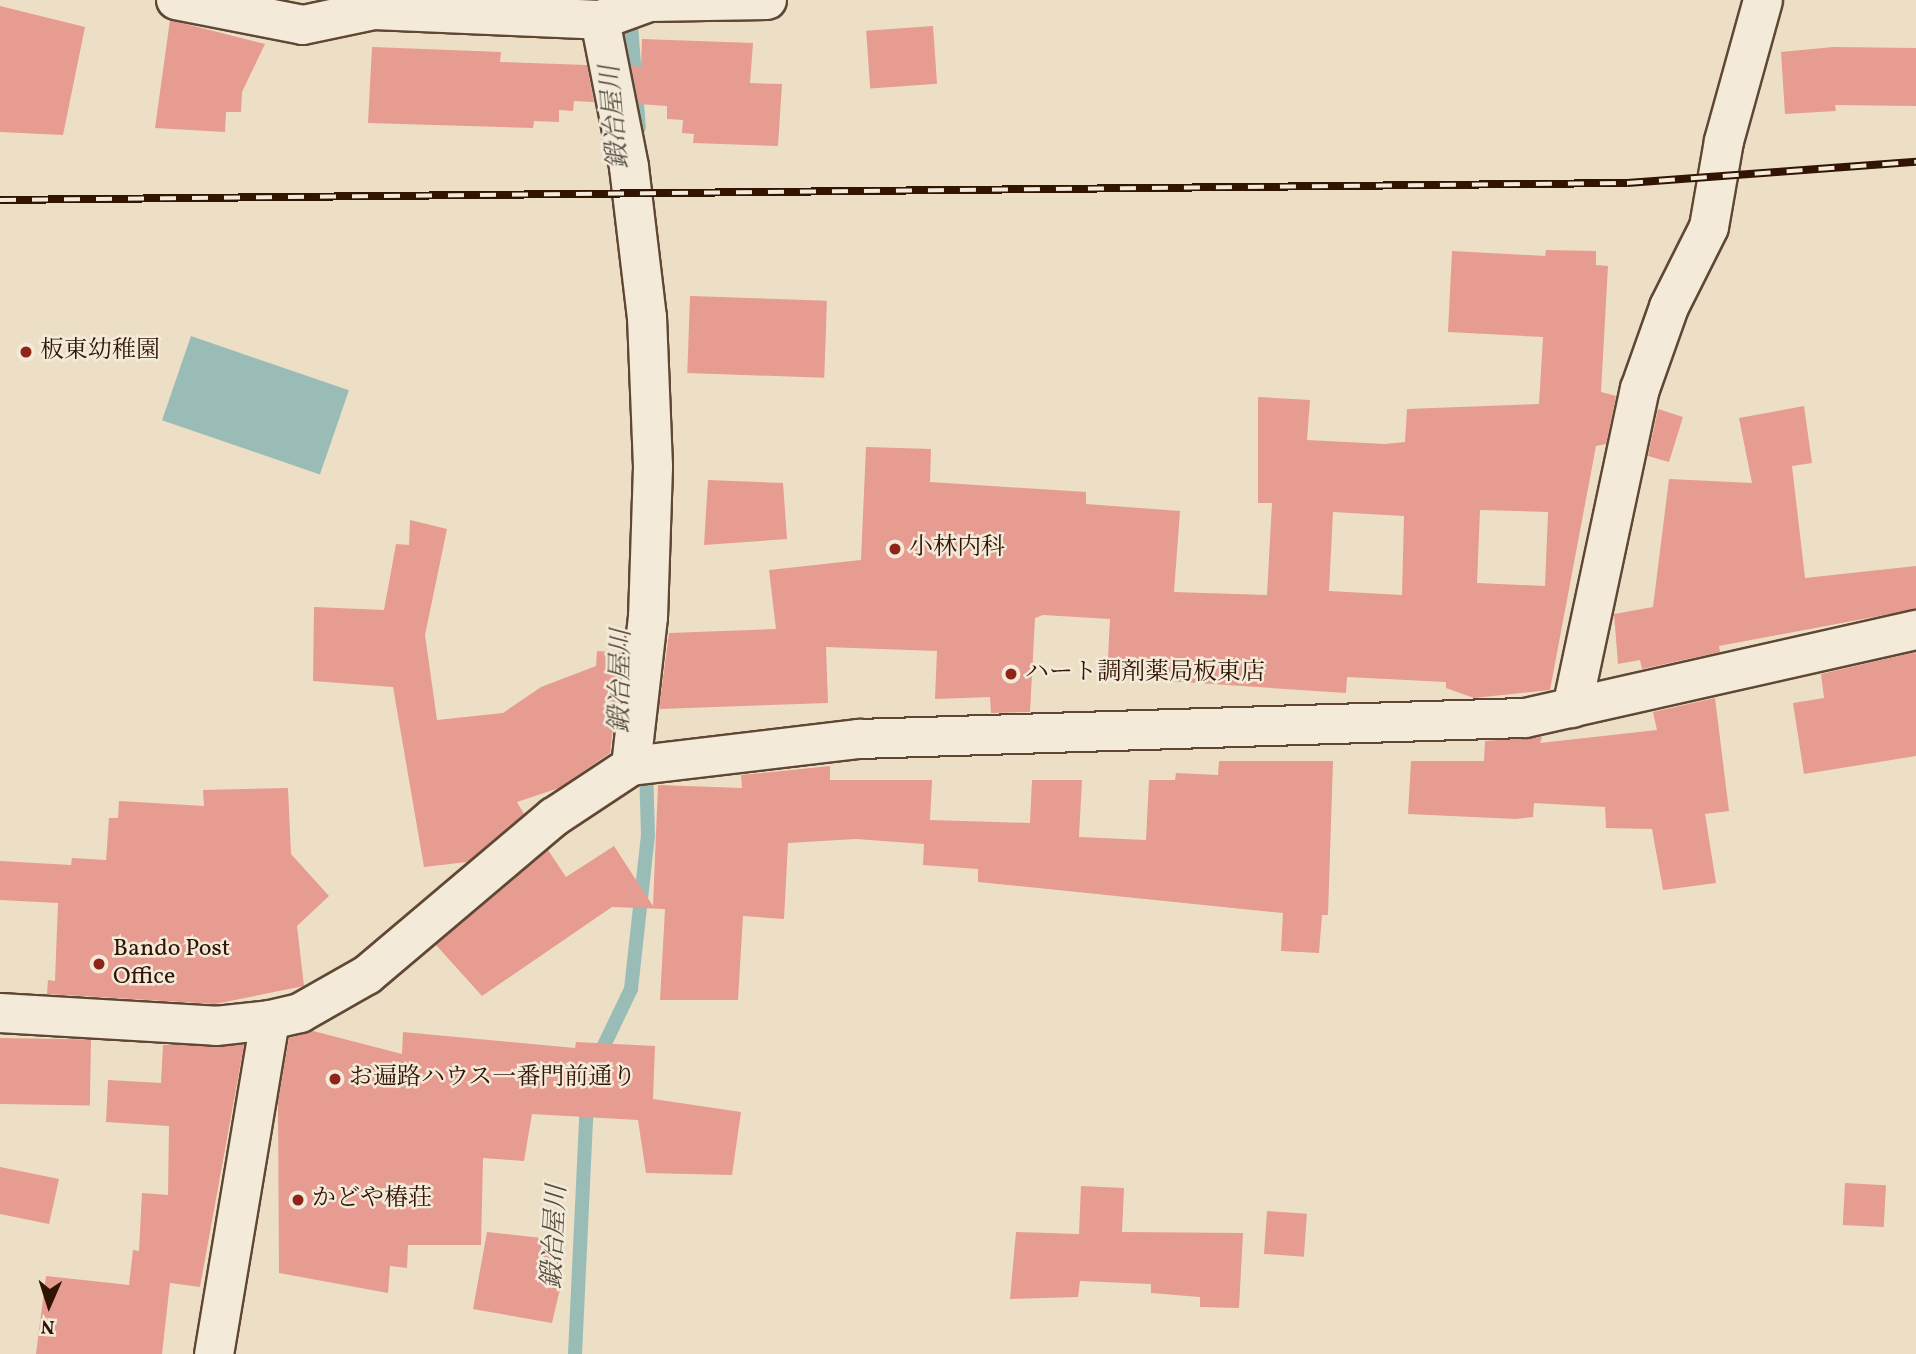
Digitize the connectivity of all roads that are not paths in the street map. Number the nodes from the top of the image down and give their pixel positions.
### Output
1 (176, 0) edge
2 (767, 0) edge
3 (1763, 0) edge
4 (600, 20) junction
5 (1916, 630) edge
6 (1572, 708) junction
7 (631, 766) junction
8 (0, 1013) edge
9 (270, 1020) junction
10 (214, 1354) edge

1 - 4 street
2 - 4 street
3 - 6 street
4 - 7 street
5 - 6 street
6 - 7 street
7 - 9 street
8 - 9 street
9 - 10 street

